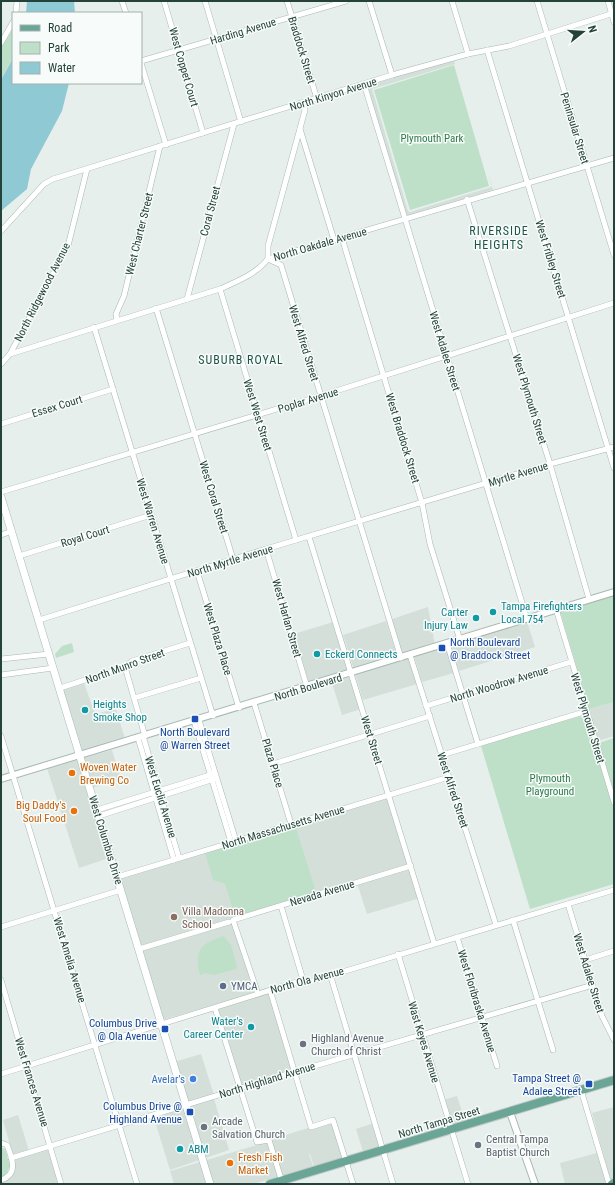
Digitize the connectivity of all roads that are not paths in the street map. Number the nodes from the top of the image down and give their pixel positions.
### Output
1 (17, 1) edge
2 (122, 1) edge
3 (164, 1) edge
4 (204, 1) edge
5 (287, 1) edge
6 (346, 1) edge
7 (369, 1) edge
8 (452, 1) edge
9 (537, 1) edge
10 (608, 1) edge
11 (16, 12) edge
12 (126, 12) edge
13 (613, 13) edge
14 (292, 16) junction
15 (614, 22) edge
16 (12, 24) edge
17 (547, 34) junction
18 (216, 40) junction
19 (1, 43) edge
20 (487, 50) junction
21 (179, 51) junction
22 (468, 54) junction
23 (142, 62) edge
24 (142, 65) edge
25 (392, 75) junction
26 (364, 84) junction
27 (317, 99) junction
28 (303, 103) junction
29 (241, 122) junction
30 (234, 124) junction
31 (300, 129) junction
32 (203, 133) junction
33 (166, 144) junction
34 (160, 146) junction
35 (614, 158) edge
36 (587, 166) junction
37 (87, 169) junction
38 (528, 184) junction
39 (467, 199) junction
40 (405, 219) junction
41 (1, 231) edge
42 (342, 238) junction
43 (334, 240) junction
44 (614, 255) edge
45 (268, 259) junction
46 (220, 289) junction
47 (187, 299) junction
48 (614, 303) edge
49 (156, 308) junction
50 (568, 317) junction
51 (117, 320) junction
52 (94, 327) junction
53 (510, 337) junction
54 (10, 354) junction
55 (446, 357) junction
56 (1, 364) edge
57 (384, 376) junction
58 (113, 389) junction
59 (320, 396) junction
60 (257, 415) junction
61 (1, 424) edge
62 (195, 434) junction
63 (614, 447) edge
64 (608, 448) junction
65 (132, 454) junction
66 (550, 464) junction
67 (614, 468) edge
68 (485, 484) junction
69 (1, 492) edge
70 (1, 497) edge
71 (422, 503) junction
72 (151, 515) junction
73 (359, 522) junction
74 (12, 531) junction
75 (1, 535) edge
76 (309, 537) junction
77 (296, 540) junction
78 (266, 549) junction
79 (19, 556) junction
80 (233, 560) junction
81 (197, 571) junction
82 (171, 579) junction
83 (614, 592) edge
84 (589, 599) junction
85 (556, 609) junction
86 (526, 619) junction
87 (39, 620) junction
88 (460, 640) junction
89 (190, 643) junction
90 (447, 643) junction
91 (49, 654) junction
92 (410, 655) junction
93 (401, 658) junction
94 (1, 659) edge
95 (571, 662) junction
96 (125, 667) junction
97 (53, 668) junction
98 (352, 673) junction
99 (1, 675) edge
100 (201, 678) junction
101 (307, 687) junction
102 (60, 688) junction
103 (463, 695) junction
104 (134, 698) junction
105 (254, 703) junction
106 (426, 706) junction
107 (239, 708) junction
108 (587, 711) junction
109 (213, 716) junction
110 (430, 716) junction
111 (197, 720) junction
112 (371, 734) junction
113 (1, 736) edge
114 (142, 737) junction
115 (478, 744) junction
116 (80, 755) junction
117 (442, 755) junction
118 (273, 764) junction
119 (13, 775) junction
120 (214, 777) junction
121 (449, 777) junction
122 (1, 779) edge
123 (158, 795) junction
124 (390, 795) junction
125 (614, 802) edge
126 (98, 813) junction
127 (291, 824) junction
128 (233, 842) junction
129 (177, 859) junction
130 (411, 866) junction
131 (117, 877) junction
132 (121, 890) junction
133 (614, 890) edge
134 (568, 904) junction
135 (281, 906) junction
136 (55, 911) junction
137 (513, 920) junction
138 (231, 921) junction
139 (496, 925) junction
140 (1, 927) edge
141 (457, 936) junction
142 (434, 943) junction
143 (139, 949) junction
144 (614, 951) edge
145 (398, 954) junction
146 (585, 960) junction
147 (330, 974) junction
148 (1, 980) edge
149 (303, 980) junction
150 (592, 984) junction
151 (270, 990) junction
152 (258, 994) junction
153 (537, 1000) junction
154 (215, 1008) junction
155 (482, 1017) junction
156 (162, 1024) junction
157 (422, 1034) junction
158 (614, 1040) edge
159 (96, 1046) junction
160 (553, 1050) dead end
161 (354, 1054) junction
162 (27, 1066) junction
163 (497, 1066) dead end
164 (294, 1072) junction
165 (1, 1074) edge
166 (614, 1080) edge
167 (240, 1088) junction
168 (581, 1090) junction
169 (186, 1104) junction
170 (510, 1112) junction
171 (119, 1125) junction
172 (451, 1129) junction
173 (1, 1143) edge
174 (51, 1146) junction
175 (383, 1150) junction
176 (11, 1158) junction
177 (346, 1161) junction
178 (1, 1180) edge
179 (282, 1182) edge
180 (61, 1184) edge
181 (137, 1184) edge
182 (210, 1184) edge
183 (270, 1184) edge
184 (353, 1184) edge
185 (393, 1184) edge
186 (468, 1184) edge
187 (535, 1184) edge
188 (612, 1184) edge

1 - 11 street
2 - 12 street
3 - 21 street, West Coppet Court
4 - 18 street
5 - 14 street, Braddock Street
6 - 14 street, Harding Avenue
7 - 25 street
8 - 22 street
9 - 17 street, Peninsular Street
10 - 13 street
13 - 15 street
13 - 17 street, North Kinyon Avenue
14 - 18 street, Harding Avenue
14 - 27 street, Braddock Street
16 - 19 street
17 - 20 street, North Kinyon Avenue
17 - 36 street, Peninsular Street
18 - 21 street, Harding Avenue
18 - 29 street
20 - 22 street, North Kinyon Avenue
20 - 38 street, West Fribley Street
21 - 23 street, Harding Avenue
21 - 32 street, West Coppet Court
22 - 25 street, North Kinyon Avenue
24 - 33 street
25 - 26 street, North Kinyon Avenue
26 - 27 street, North Kinyon Avenue
26 - 40 street, West Adalee Street
27 - 28 street, North Kinyon Avenue
28 - 29 street, North Kinyon Avenue
28 - 31 street
29 - 30 street, North Kinyon Avenue
30 - 32 street, North Kinyon Avenue
30 - 47 street, Coral Street
31 - 43 street
31 - 45 street
32 - 33 street, North Kinyon Avenue
33 - 34 street, North Kinyon Avenue
34 - 37 street, North Kinyon Avenue
34 - 51 street, West Charter Street
35 - 36 street, North Oakdale Avenue
36 - 38 street, North Oakdale Avenue
36 - 44 street, Peninsular Street
37 - 41 street, North Kinyon Avenue
37 - 54 street, North Ridgewood Avenue
38 - 39 street, North Oakdale Avenue
38 - 50 street, West Fribley Street
39 - 40 street, North Oakdale Avenue
39 - 53 street, West Plymouth Street
40 - 42 street, North Oakdale Avenue
40 - 55 street, West Adalee Street
42 - 43 street, North Oakdale Avenue
42 - 57 street, West Braddock Street
43 - 45 street, North Oakdale Avenue
45 - 46 street, North Oakdale Avenue
45 - 59 street, West Alfred Street
46 - 47 street, North Oakdale Avenue
46 - 60 street, West West Street
47 - 49 street, North Oakdale Avenue
48 - 50 street, Poplar Avenue
49 - 51 street, North Oakdale Avenue
49 - 62 street
50 - 53 street, Poplar Avenue
50 - 64 street, West Fribley Street
51 - 52 street, North Oakdale Avenue
52 - 54 street, North Oakdale Avenue
52 - 58 street, West Warren Avenue
53 - 55 street, Poplar Avenue
53 - 66 street, West Plymouth Street
54 - 56 street, North Ridgewood Avenue
55 - 57 street, Poplar Avenue
55 - 68 street, West Adalee Street
57 - 59 street, Poplar Avenue
57 - 71 street, West Braddock Street
58 - 61 street, Essex Court
58 - 65 street, West Warren Avenue
59 - 60 street, Poplar Avenue
59 - 73 street, West Alfred Street
60 - 62 street, Poplar Avenue
60 - 77 street, West West Street
62 - 65 street, Poplar Avenue
62 - 80 street, West Coral Street
63 - 64 street, Myrtle Avenue
64 - 66 street, Myrtle Avenue
64 - 67 street, West Fribley Street
65 - 69 street, Poplar Avenue
65 - 72 street, West Warren Avenue
66 - 68 street, Myrtle Avenue
66 - 84 street, West Plymouth Street
68 - 71 street, Myrtle Avenue
68 - 86 street, West Adalee Street
70 - 74 main road, West Columbus Drive
71 - 73 street, North Myrtle Avenue
71 - 88 street, West Braddock Street
72 - 79 street, Royal Court
72 - 82 street, West Warren Avenue
73 - 76 street, North Myrtle Avenue
73 - 93 street, West Alfred Street
74 - 75 street
74 - 79 main road, West Columbus Drive
76 - 77 street, North Myrtle Avenue
76 - 98 street, West Street
77 - 78 street, North Myrtle Avenue
78 - 80 street, North Myrtle Avenue
78 - 101 street, West Harlan Street
79 - 87 main road, West Columbus Drive
80 - 81 street, North Myrtle Avenue
81 - 82 street, North Myrtle Avenue
81 - 107 street, West Plaza Place
82 - 87 street, North Myrtle Avenue
82 - 89 street, West Warren Avenue
83 - 84 street, North Boulevard
84 - 85 street, North Boulevard
85 - 86 street, North Boulevard
85 - 95 street, West Plymouth Street
86 - 88 street, North Boulevard
87 - 91 main road, West Columbus Drive
88 - 90 street, North Boulevard
89 - 96 street, North Munro Street
89 - 100 street, West Warren Avenue
90 - 92 street, North Boulevard
90 - 103 street
91 - 94 street
91 - 97 main road, West Columbus Drive
92 - 93 street, North Boulevard
92 - 106 street, West Alfred Street
93 - 98 street, North Boulevard
95 - 103 street, North Woodrow Avenue
95 - 108 street, West Plymouth Street
96 - 102 street, North Munro Street
96 - 104 street, West Euclid Avenue
97 - 99 street
97 - 102 main road, West Columbus Drive
98 - 101 street, North Boulevard
98 - 112 street, West Street
100 - 104 street
100 - 109 street, West Warren Avenue
101 - 105 street, North Boulevard
102 - 116 main road, West Columbus Drive
103 - 106 street, North Woodrow Avenue
103 - 115 street
104 - 114 street, West Euclid Avenue
105 - 107 street, North Boulevard
105 - 118 street, Plaza Place
106 - 110 street, West Alfred Street
107 - 109 street, North Boulevard
108 - 115 street
108 - 125 street, West Plymouth Street
109 - 111 street, North Boulevard
110 - 112 street
110 - 117 street, West Alfred Street
111 - 114 street, North Boulevard
111 - 120 street
112 - 118 street
112 - 124 street, West Street
113 - 119 street, West Amelia Avenue
114 - 116 street, North Boulevard
114 - 123 street, West Euclid Avenue
115 - 117 street
116 - 119 street, North Boulevard
116 - 126 main road, West Columbus Drive
117 - 121 street, West Alfred Street
118 - 127 street, Plaza Place
119 - 122 street, North Boulevard
119 - 136 street, West Amelia Avenue
120 - 123 street
120 - 128 street
121 - 124 street, North Massachusetts Avenue
121 - 139 street, West Alfred Street
123 - 126 street
123 - 129 street, West Euclid Avenue
124 - 127 street, North Massachusetts Avenue
124 - 130 street, West Street
126 - 131 main road, West Columbus Drive
127 - 128 street, North Massachusetts Avenue
128 - 129 street, North Massachusetts Avenue
129 - 131 street, North Massachusetts Avenue
130 - 135 street, Nevada Avenue
130 - 142 street, West Street
131 - 132 main road, West Columbus Drive
132 - 136 street
132 - 143 main road, West Columbus Drive
133 - 134 street, North Ola Avenue
134 - 137 street, North Ola Avenue
134 - 146 street, West Adalee Street
135 - 138 street, Nevada Avenue
135 - 149 street
136 - 140 street
136 - 159 street, West Amelia Avenue
137 - 139 street, North Ola Avenue
137 - 153 street
138 - 143 street, Nevada Avenue
138 - 152 street
139 - 141 street, North Ola Avenue
141 - 142 street, North Ola Avenue
141 - 155 street, West Floribraska Avenue
142 - 145 street, North Ola Avenue
143 - 156 main road, West Columbus Drive
144 - 146 street
145 - 147 street, North Ola Avenue
145 - 157 street, Wast Keyes Avenue
146 - 150 street, West Adalee Street
147 - 149 street, North Ola Avenue
147 - 161 street
148 - 162 street, West Frances Avenue
149 - 151 street, North Ola Avenue
150 - 153 street, North Highland Avenue
150 - 158 street, West Adalee Street
151 - 152 street, North Ola Avenue
151 - 164 street
152 - 154 street, North Ola Avenue
153 - 155 street, North Highland Avenue
153 - 160 street
154 - 156 street, North Ola Avenue
154 - 167 street
155 - 157 street, North Highland Avenue
155 - 163 street, West Floribraska Avenue
156 - 159 street, North Ola Avenue
156 - 169 main road, West Columbus Drive
157 - 161 street, North Highland Avenue
157 - 172 street, Wast Keyes Avenue
159 - 162 street, North Ola Avenue
159 - 171 street, West Amelia Avenue
161 - 164 street, North Highland Avenue
161 - 175 street
162 - 165 street, North Ola Avenue
162 - 174 street, West Frances Avenue
164 - 167 street, North Highland Avenue
164 - 177 street
166 - 168 main road, North Tampa Street
167 - 169 street, North Highland Avenue
167 - 179 street
168 - 170 main road, North Tampa Street
168 - 188 street
169 - 171 street, North Highland Avenue
169 - 182 main road, West Columbus Drive
170 - 172 main road, North Tampa Street
170 - 187 street
171 - 174 street, North Highland Avenue
171 - 181 street, West Amelia Avenue
172 - 175 main road, North Tampa Street
172 - 186 street, Wast Keyes Avenue
173 - 176 street
174 - 176 street, North Highland Avenue
174 - 180 street, West Frances Avenue
175 - 177 main road, North Tampa Street
175 - 185 street
176 - 178 street
177 - 179 main road, North Tampa Street
177 - 184 street
179 - 183 main road, North Tampa Street

